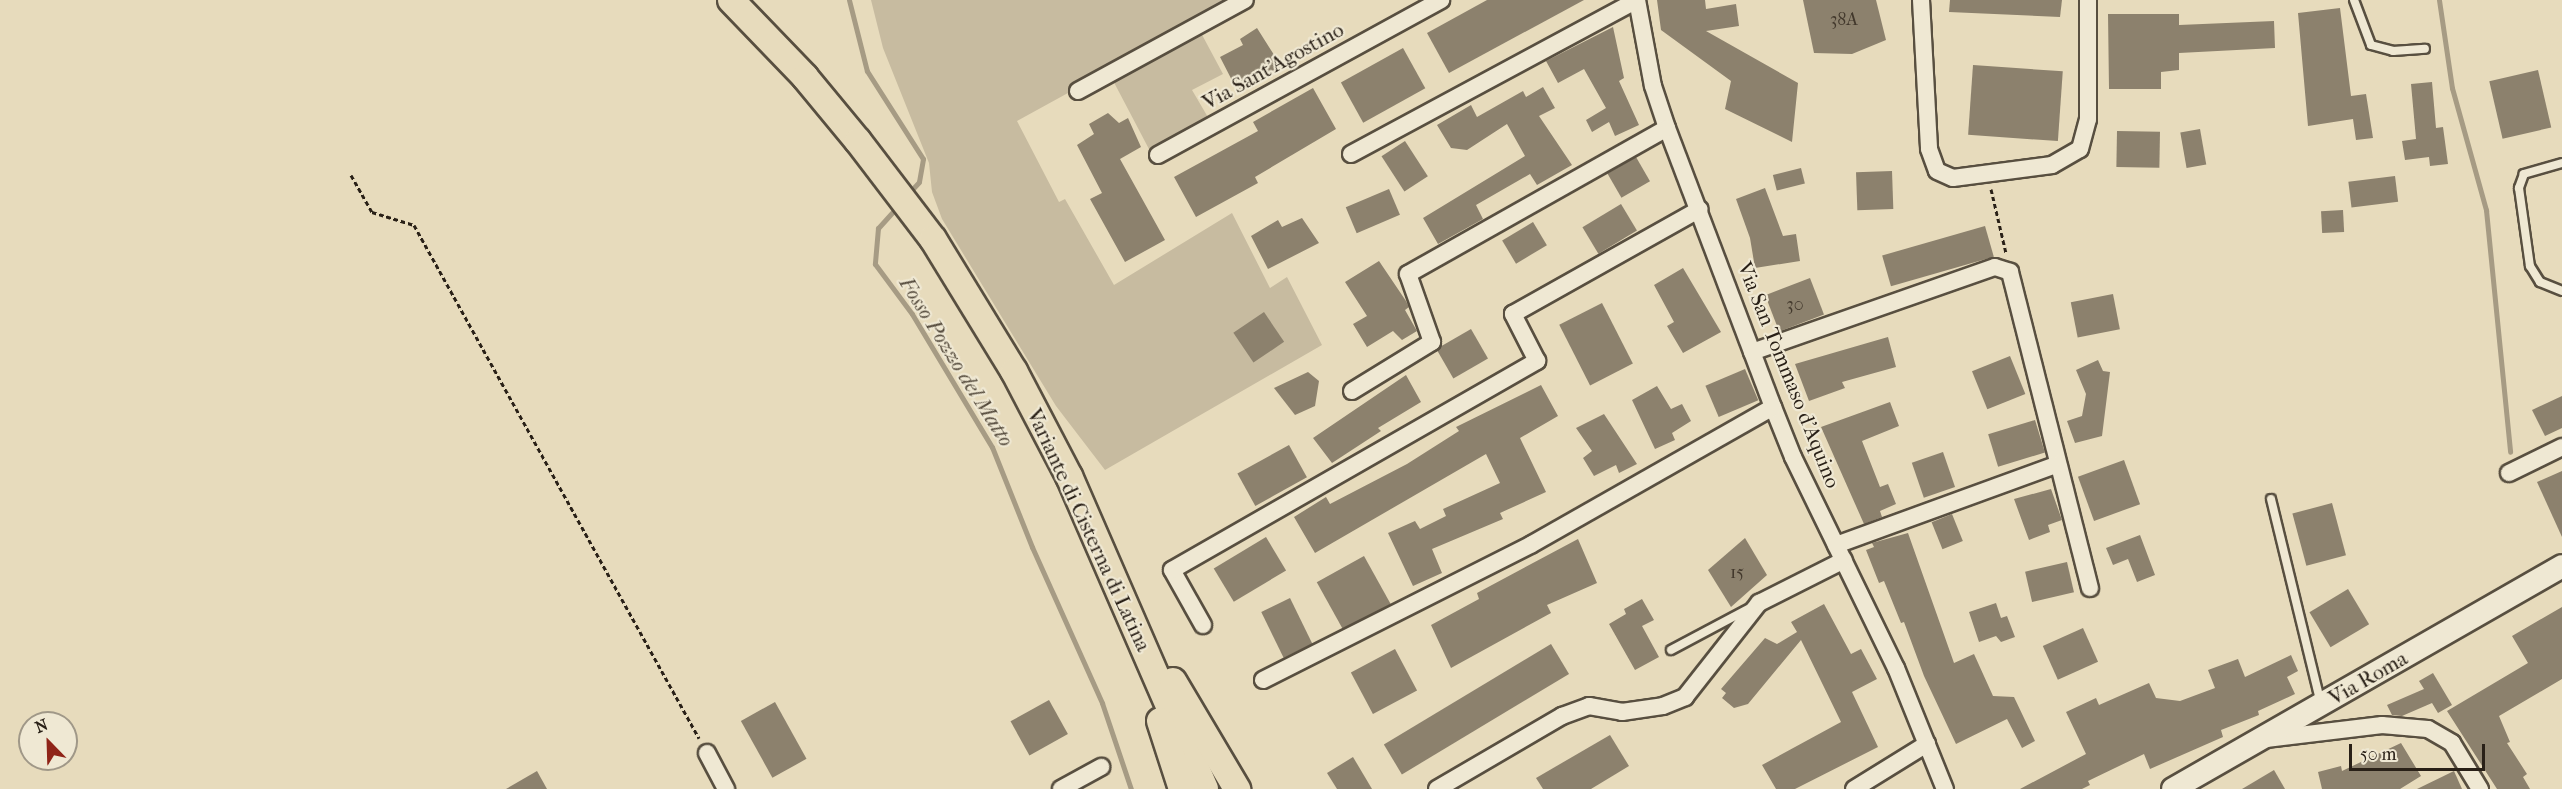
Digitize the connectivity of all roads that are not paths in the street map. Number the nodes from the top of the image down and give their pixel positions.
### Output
1 (731, 0) edge
2 (1245, 0) edge
3 (1441, 0) edge
4 (1637, 0) edge
5 (1921, 0) edge
6 (2088, 0) edge
7 (2354, 0) edge
8 (2425, 49) dead end
9 (1078, 91) dead end
10 (1667, 128) junction
11 (1351, 154) dead end
12 (1158, 155) dead end
13 (2562, 163) edge
14 (1700, 208) junction
15 (2562, 291) edge
16 (1752, 352) junction
17 (1352, 391) dead end
18 (1773, 406) junction
19 (2562, 447) edge
20 (2058, 464) junction
21 (2509, 473) dead end
22 (2271, 499) dead end
23 (1840, 553) junction
24 (2562, 566) edge
25 (1116, 584) junction
26 (2090, 588) dead end
27 (1759, 603) junction
28 (1203, 625) dead end
29 (1671, 650) dead end
30 (1263, 680) dead end
31 (2322, 704) junction
32 (2258, 740) junction
33 (1927, 744) junction
34 (707, 753) road end
35 (1101, 767) dead end
36 (726, 789) edge
37 (1061, 789) edge
38 (1182, 789) edge
39 (1205, 789) edge
40 (1237, 789) edge
41 (1437, 789) edge
42 (1854, 789) edge
43 (1945, 789) edge
44 (2173, 789) edge
45 (2480, 789) edge

1 - 25 main road, Variante di Cisterna di Latina
2 - 9 street
3 - 12 street, Via Sant'Agostino
4 - 10 street, Via San Tommaso d'Aquino
4 - 11 street
5 - 6 street
7 - 8 lane
10 - 14 street, Via San Tommaso d'Aquino
10 - 17 street
13 - 15 lane
14 - 16 street, Via San Tommaso d'Aquino
14 - 28 street
16 - 18 street, Via San Tommaso d'Aquino
16 - 20 street
18 - 23 street, Via San Tommaso d'Aquino
18 - 30 street
19 - 21 street
20 - 23 street
20 - 26 street
22 - 31 lane
23 - 27 street
23 - 33 street, Via San Tommaso d'Aquino
24 - 31 street, Via Roma
25 - 38 main road
25 - 39 main road, Variante di Cisterna di Latina
25 - 40 main road
27 - 29 lane
27 - 41 street
31 - 32 street, Via Roma
32 - 44 street, Via Roma
32 - 45 street
33 - 42 street
33 - 43 street, Via San Tommaso d'Aquino
34 - 36 street
35 - 37 street

